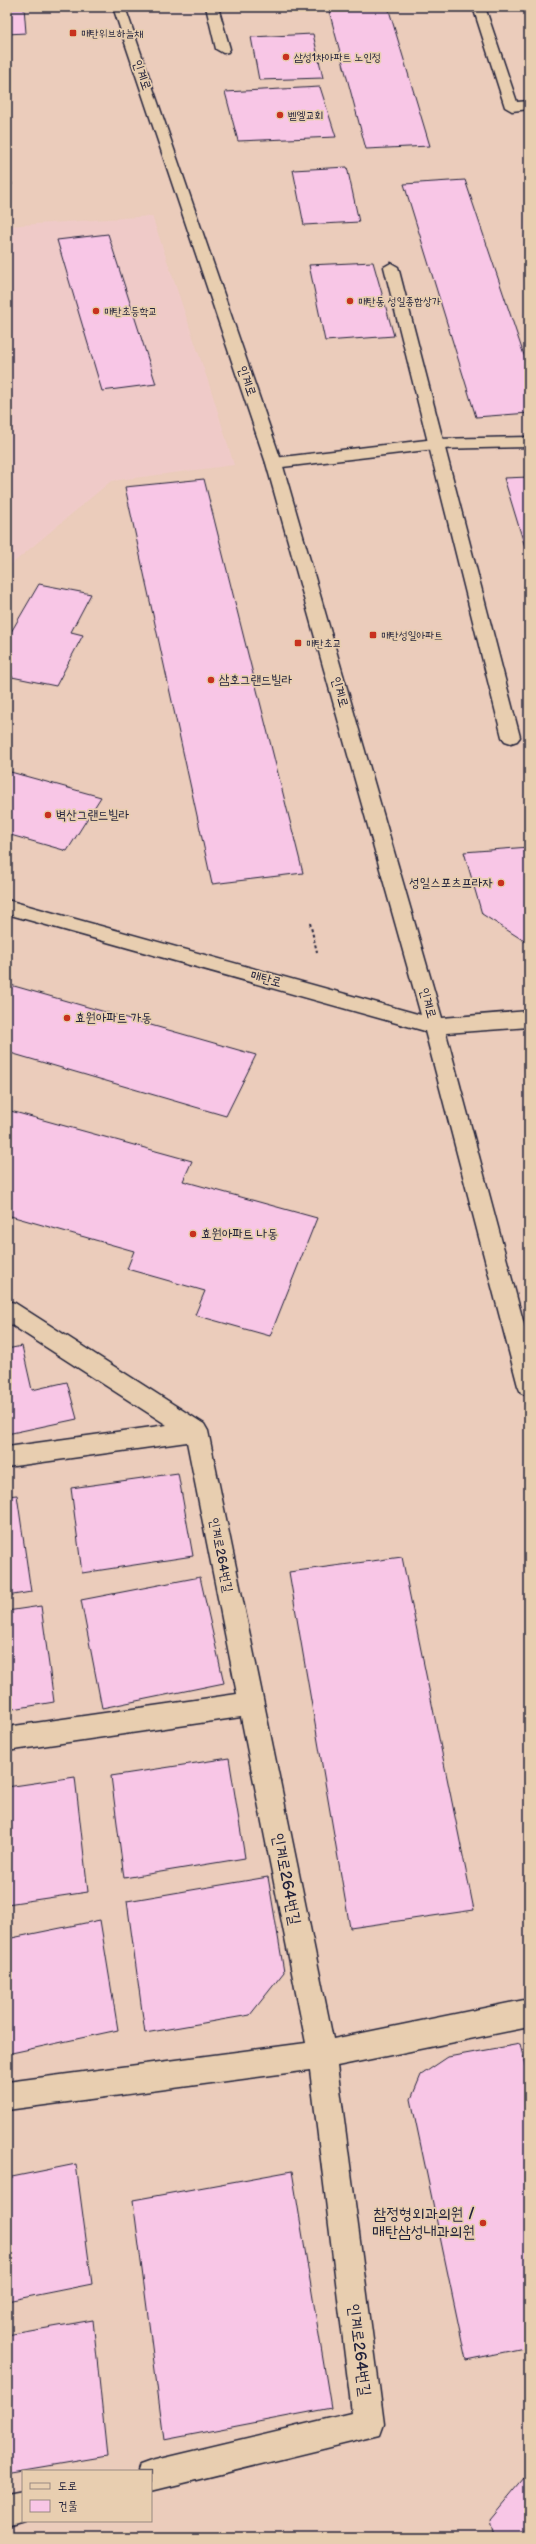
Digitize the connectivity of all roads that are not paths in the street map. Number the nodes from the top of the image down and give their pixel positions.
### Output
1 (119, 7) edge
2 (212, 7) edge
3 (479, 7) edge
4 (223, 50) dead end
5 (529, 105) edge
6 (391, 267) dead end
7 (529, 442) edge
8 (436, 444) junction
9 (274, 463) junction
10 (511, 737) dead end
11 (7, 907) edge
12 (529, 1019) edge
13 (434, 1026) junction
14 (7, 1310) edge
15 (529, 1386) edge
16 (196, 1431) junction
17 (7, 1457) edge
18 (251, 1704) junction
19 (7, 1739) edge
20 (529, 2013) edge
21 (322, 2055) junction
22 (7, 2096) edge
23 (152, 2476) edge
24 (22, 2506) edge
25 (7, 2510) edge

1 - 9 street, 인계로
2 - 4 street
3 - 5 street
6 - 8 street
7 - 8 street
8 - 9 street
8 - 10 street
9 - 13 street, 인계로
11 - 13 street, 매탄로
12 - 13 street, 매탄로
13 - 15 street, 인계로
14 - 16 street
16 - 17 street
16 - 18 street, 인계로264번길
18 - 19 street
18 - 21 street, 인계로264번길
20 - 21 street
21 - 22 street
21 - 23 street, 인계로264번길
24 - 25 street

